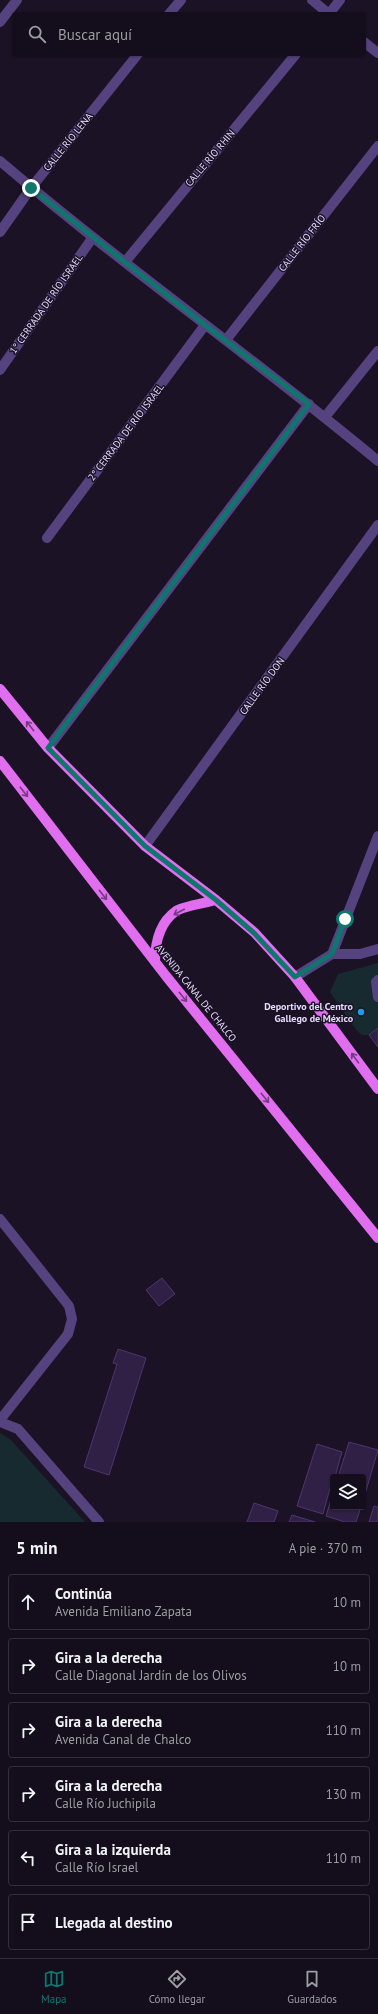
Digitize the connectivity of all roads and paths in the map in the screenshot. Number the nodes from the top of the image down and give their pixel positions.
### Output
1 (17, 0) edge
2 (181, 0) edge
3 (312, 0) edge
4 (340, 0) edge
5 (171, 12) edge
6 (327, 12) edge
7 (331, 12) edge
8 (0, 22) edge
9 (366, 44) edge
10 (378, 53) edge
11 (136, 56) edge
12 (294, 56) edge
13 (378, 146) edge
14 (0, 161) edge
15 (31, 188) junction
16 (0, 232) edge
17 (93, 237) junction
18 (124, 262) junction
19 (205, 325) junction
20 (226, 340) junction
21 (378, 352) edge
22 (0, 370) edge
23 (309, 404) junction
24 (325, 417) junction
25 (378, 461) edge
26 (378, 525) edge
27 (47, 538) dead end
28 (0, 689) edge
29 (48, 748) junction
30 (0, 761) edge
31 (378, 836) edge
32 (145, 846) junction
33 (216, 900) junction
34 (378, 949) edge
35 (332, 954) junction
36 (155, 962) junction
37 (295, 977) junction
38 (378, 980) edge
39 (378, 997) edge
40 (377, 1085) edge
41 (0, 1219) edge
42 (378, 1238) edge
43 (0, 1421) edge
44 (99, 1522) edge

1 - 8 street
2 - 5 street
3 - 6 street
4 - 7 street
9 - 10 street
11 - 15 street, CALLE RÍO LENA
12 - 18 street, CALLE RÍO RHIN
13 - 20 street, CALLE RÍO FRÍO
14 - 15 street
15 - 16 street, CALLE RÍO LENA
15 - 17 street
17 - 18 street
17 - 22 street, 1° CERRADA DE RÍO ISRAEL
18 - 19 street
19 - 20 street
19 - 27 street, 2° CERRADA DE RÍO ISRAEL
20 - 23 street
21 - 24 street
23 - 24 street
23 - 29 street
24 - 25 street
26 - 32 street, CALLE RÍO DON
29 -> 28 main road
29 - 32 main road
30 -> 36 main road, AVENIDA CANAL DE CHALCO
31 - 35 street
32 - 33 main road
33 -> 36 main road
33 - 37 main road
34 - 35 street
35 - 37 street
36 -> 42 main road, AVENIDA CANAL DE CHALCO
40 -> 37 main road
38 - 39 street
41 - 43 street
43 - 44 street

